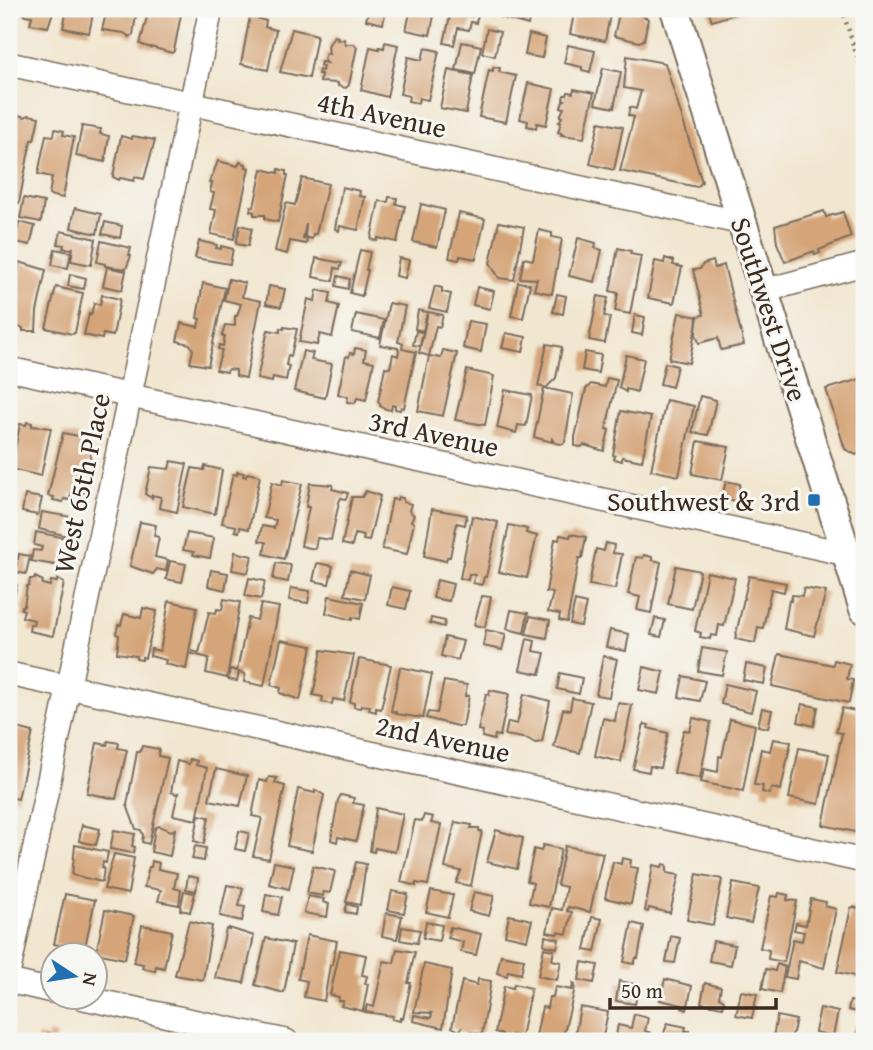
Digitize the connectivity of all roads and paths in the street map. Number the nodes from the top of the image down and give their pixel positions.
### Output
1 (211, 9) edge
2 (675, 9) edge
3 (842, 9) edge
4 (859, 9) edge
5 (864, 26) edge
6 (9, 64) edge
7 (864, 79) edge
8 (191, 104) junction
9 (743, 223) junction
10 (864, 264) edge
11 (763, 291) junction
12 (9, 369) edge
13 (130, 396) junction
14 (847, 554) junction
15 (864, 608) edge
16 (9, 674) edge
17 (68, 686) junction
18 (864, 861) edge
19 (9, 970) edge
20 (9, 981) edge
21 (38, 988) edge
22 (108, 1003) edge
23 (286, 1041) edge

1 - 8 street, West 65th Place
2 - 9 street, Southwest Drive
3 - 7 path
4 - 5 path
6 - 8 street, 4th Avenue
8 - 9 street, 4th Avenue
8 - 13 street, West 65th Place
9 - 11 street, Southwest Drive
10 - 11 street
11 - 14 street, Southwest Drive
12 - 13 street, 3rd Avenue
13 - 14 street, 3rd Avenue
13 - 17 street, West 65th Place
14 - 15 street, Southwest Drive
16 - 17 street, 2nd Avenue
17 - 18 street, 2nd Avenue
17 - 19 street, West 65th Place
20 - 21 street
22 - 23 street

